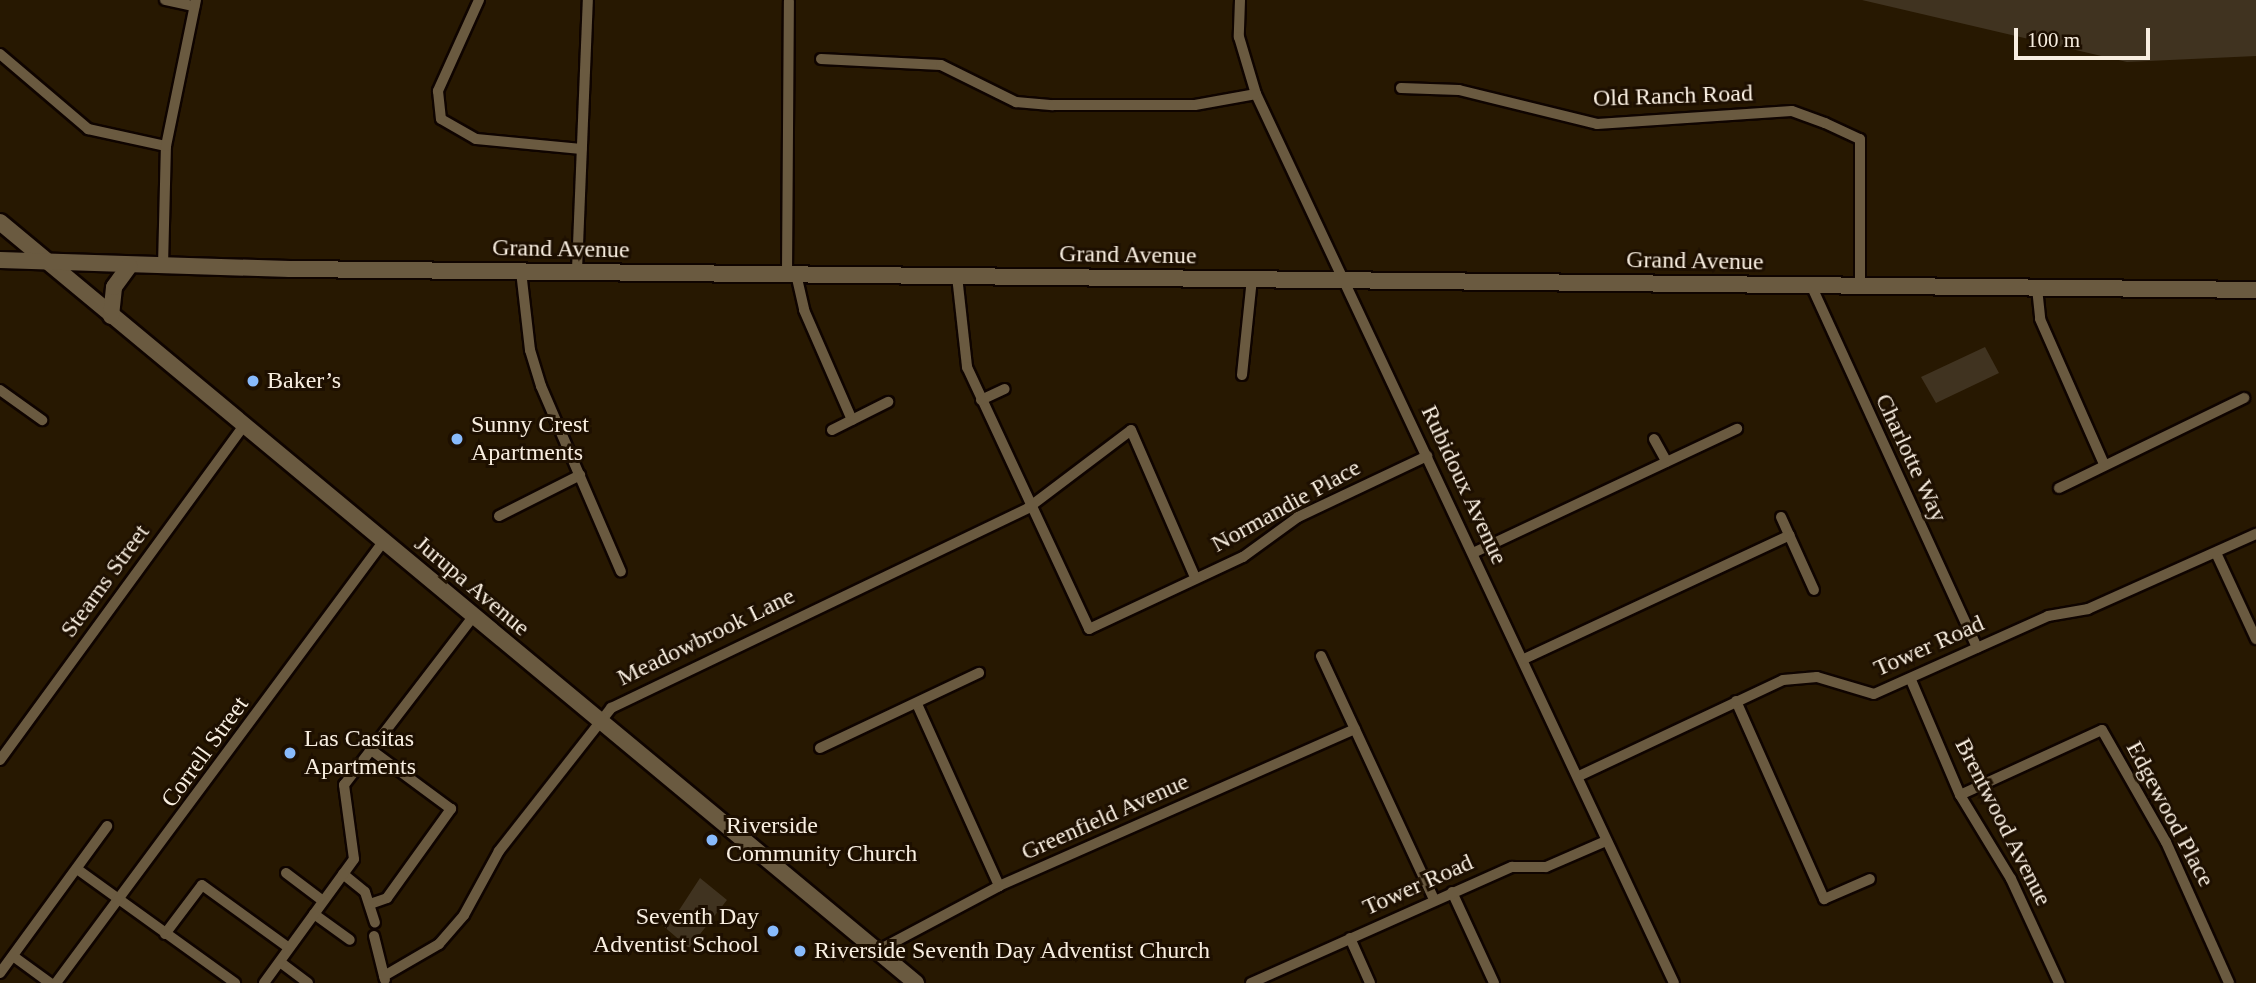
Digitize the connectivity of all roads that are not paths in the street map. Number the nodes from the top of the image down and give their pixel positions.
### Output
1 (165, 0) edge
2 (479, 0) edge
3 (589, 0) edge
4 (1240, 0) edge
5 (789, 1) edge
6 (195, 3) edge
7 (0, 54) edge
8 (821, 59) dead end
9 (1401, 88) dead end
10 (1256, 94) junction
11 (166, 146) junction
12 (582, 149) junction
13 (0, 222) edge
14 (0, 260) edge
15 (52, 265) junction
16 (129, 266) junction
17 (163, 266) junction
18 (578, 270) junction
19 (521, 271) junction
20 (792, 274) junction
21 (957, 276) junction
22 (1252, 279) junction
23 (1346, 281) junction
24 (1811, 285) junction
25 (1860, 285) junction
26 (2037, 288) junction
27 (2256, 290) edge
28 (111, 316) junction
29 (1242, 375) dead end
30 (1005, 389) dead end
31 (0, 390) edge
32 (2245, 398) dead end
33 (982, 400) junction
34 (888, 402) dead end
35 (42, 420) dead end
36 (852, 420) junction
37 (243, 427) junction
38 (1737, 429) dead end
39 (832, 430) dead end
40 (1654, 439) dead end
41 (1427, 456) junction
42 (1667, 462) junction
43 (2104, 464) junction
44 (580, 475) junction
45 (2059, 488) dead end
46 (1028, 508) junction
47 (499, 516) dead end
48 (1782, 517) dead end
49 (1790, 534) junction
50 (2256, 534) edge
51 (383, 542) junction
52 (1473, 552) junction
53 (2216, 553) junction
54 (621, 572) dead end
55 (1195, 577) junction
56 (1814, 590) dead end
57 (473, 617) junction
58 (2256, 639) edge
59 (1977, 648) junction
60 (1321, 656) dead end
61 (1524, 659) junction
62 (979, 674) dead end
63 (1911, 680) junction
64 (1736, 701) junction
65 (917, 704) junction
66 (597, 718) junction
67 (1355, 729) junction
68 (820, 748) dead end
69 (370, 749) junction
70 (0, 760) edge
71 (1579, 776) junction
72 (1960, 796) junction
73 (107, 826) dead end
74 (1606, 841) junction
75 (77, 869) junction
76 (286, 873) dead end
77 (343, 874) junction
78 (1870, 879) dead end
79 (999, 886) junction
80 (1452, 892) junction
81 (118, 899) junction
82 (1434, 899) junction
83 (323, 901) junction
84 (370, 904) junction
85 (314, 914) junction
86 (374, 922) dead end
87 (166, 934) junction
88 (374, 936) dead end
89 (1350, 938) junction
90 (350, 940) dead end
91 (289, 948) junction
92 (877, 951) junction
93 (13, 956) junction
94 (279, 962) junction
95 (0, 973) edge
96 (385, 980) edge
97 (50, 983) edge
98 (56, 983) edge
99 (235, 983) edge
100 (264, 983) edge
101 (308, 983) edge
102 (916, 983) edge
103 (1251, 983) edge
104 (1370, 983) edge
105 (1494, 983) edge
106 (1674, 983) edge
107 (2059, 983) edge
108 (2230, 983) edge

1 - 6 street
2 - 12 street
3 - 12 street
4 - 10 street, Rubidoux Avenue
5 - 20 street
6 - 11 street
7 - 11 street
8 - 10 street
9 - 25 street, Old Ranch Road
10 - 23 street, Rubidoux Avenue
11 - 17 street
12 - 18 street
13 - 15 street, Jurupa Avenue
14 - 15 street, Grand Avenue
15 - 16 street, Grand Avenue
15 - 28 street, Jurupa Avenue
16 - 17 street, Grand Avenue
16 - 28 street
17 - 19 street, Grand Avenue
18 - 19 street, Grand Avenue
18 - 20 street, Grand Avenue
19 - 44 street
20 - 21 street, Grand Avenue
20 - 36 street
21 - 22 street, Grand Avenue
21 - 33 street
22 - 23 street, Grand Avenue
22 - 29 street
23 - 24 street, Grand Avenue
23 - 41 street, Rubidoux Avenue
24 - 25 street, Grand Avenue
24 - 59 street, Charlotte Way
25 - 26 street, Grand Avenue
26 - 27 street, Grand Avenue
26 - 43 street
28 - 37 street, Jurupa Avenue
30 - 33 street
31 - 35 street
32 - 43 street
33 - 46 street
34 - 36 street
36 - 39 street
37 - 51 street, Jurupa Avenue
37 - 70 street, Stearns Street
38 - 42 street
40 - 42 street
41 - 52 street, Rubidoux Avenue
41 - 55 street, Normandie Place
42 - 52 street
43 - 45 street
44 - 47 street
44 - 54 street
46 - 55 street, Normandie Place
46 - 55 street, Meadowbrook Lane
46 - 66 street, Meadowbrook Lane
48 - 49 street
49 - 56 street
49 - 61 street
50 - 53 street, Tower Road
51 - 57 street, Jurupa Avenue
51 - 81 street, Correll Street
52 - 61 street, Rubidoux Avenue
53 - 58 street
53 - 59 street, Tower Road
57 - 66 street, Jurupa Avenue
57 - 69 street
59 - 63 street, Tower Road
60 - 67 street
61 - 71 street, Rubidoux Avenue
62 - 65 street
63 - 64 street, Tower Road
63 - 72 street, Brentwood Avenue
64 - 71 street, Tower Road
64 - 78 street
65 - 68 street
65 - 79 street
66 - 92 street, Jurupa Avenue
66 - 96 street, Meadowbrook Lane
67 - 79 street, Greenfield Avenue
67 - 82 street
69 - 77 street
69 - 84 street
71 - 74 street, Rubidoux Avenue
72 - 107 street, Brentwood Avenue
72 - 108 street, Edgewood Place
73 - 75 street
74 - 80 street, Tower Road
74 - 106 street, Rubidoux Avenue
75 - 81 street
75 - 93 street
76 - 83 street
77 - 83 street
77 - 84 street
79 - 92 street, Greenfield Avenue
80 - 82 street, Tower Road
80 - 105 street
81 - 87 street
81 - 98 street, Correll Street
82 - 89 street, Tower Road
83 - 85 street
84 - 86 street
85 - 90 street
85 - 91 street
87 - 91 street
87 - 99 street
88 - 96 street
89 - 103 street, Tower Road
89 - 104 street
91 - 94 street
92 - 102 street, Jurupa Avenue
93 - 95 street
93 - 97 street
94 - 100 street
94 - 101 street

